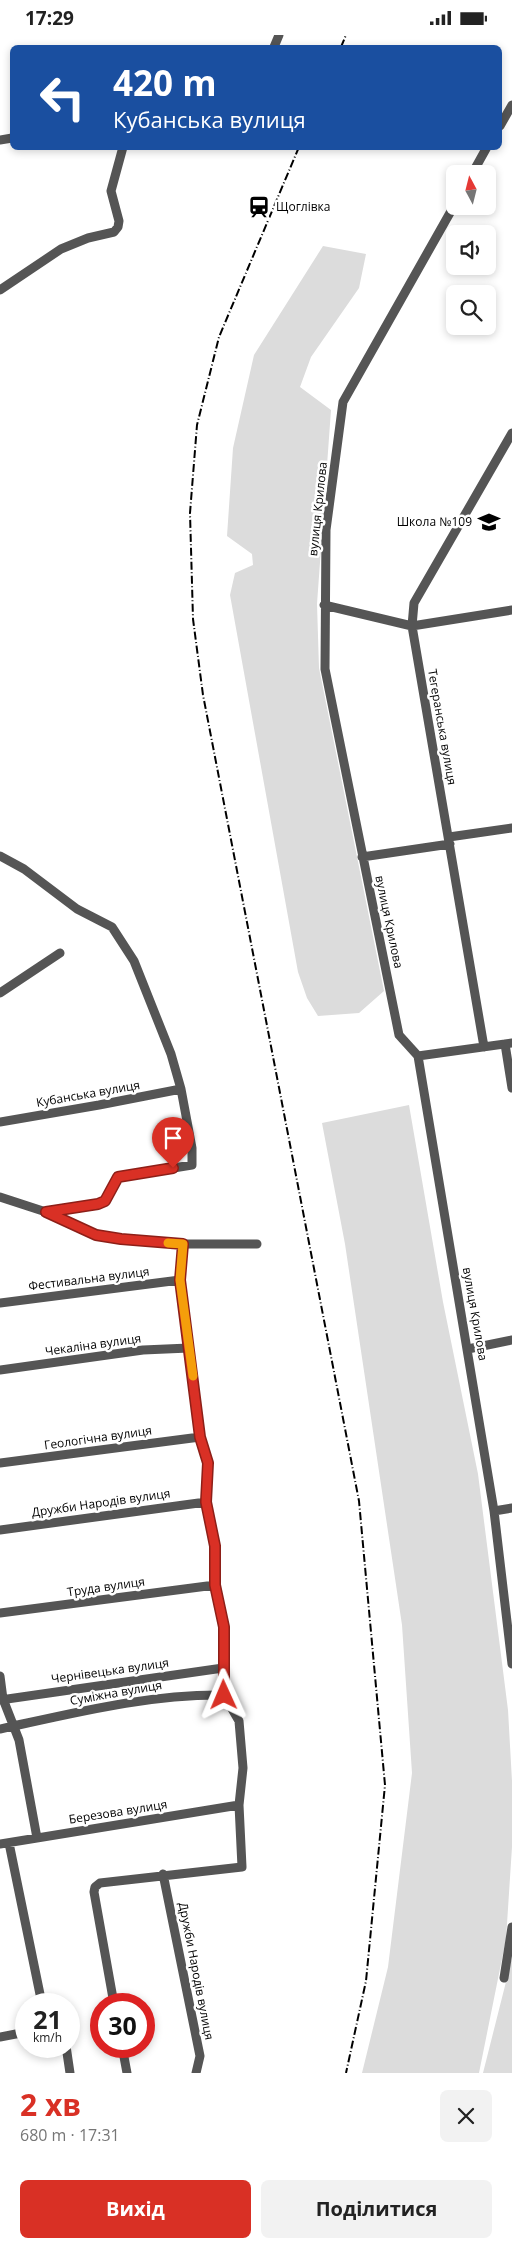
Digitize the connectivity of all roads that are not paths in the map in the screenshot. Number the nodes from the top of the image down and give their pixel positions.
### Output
1 (512, 105) edge
2 (502, 122) edge
3 (122, 150) edge
4 (485, 150) edge
5 (477, 165) edge
6 (449, 215) edge
7 (0, 290) edge
8 (512, 435) edge
9 (324, 605) junction
10 (512, 610) edge
11 (412, 625) junction
12 (512, 828) edge
13 (449, 840) junction
14 (0, 857) edge
15 (362, 857) junction
16 (60, 953) dead end
17 (0, 993) edge
18 (508, 1044) edge
19 (484, 1047) junction
20 (418, 1056) junction
21 (512, 1088) edge
22 (181, 1089) junction
23 (0, 1122) edge
24 (0, 1197) edge
25 (46, 1212) junction
26 (183, 1244) junction
27 (257, 1244) dead end
28 (180, 1280) junction
29 (0, 1303) edge
30 (512, 1340) edge
31 (189, 1348) junction
32 (468, 1349) junction
33 (0, 1370) edge
34 (200, 1437) junction
35 (0, 1463) edge
36 (206, 1502) junction
37 (512, 1509) edge
38 (494, 1511) junction
39 (0, 1530) edge
40 (215, 1585) junction
41 (0, 1613) edge
42 (512, 1664) edge
43 (224, 1668) junction
44 (0, 1677) edge
45 (224, 1695) junction
46 (2, 1699) edge
47 (13, 1726) junction
48 (0, 1729) edge
49 (239, 1805) junction
50 (37, 1838) junction
51 (5, 1844) edge
52 (163, 1875) junction
53 (512, 1927) edge
54 (504, 1978) dead end
55 (39, 1993) edge
56 (112, 1993) edge
57 (15, 2034) edge
58 (0, 2037) edge
59 (68, 2058) edge
60 (125, 2058) edge
61 (70, 2073) edge
62 (128, 2073) edge
63 (196, 2073) edge

1 - 2 street
3 - 7 street
4 - 5 street
6 - 9 street, вулиця Крилова
8 - 11 street, Тегеранська вулиця
9 - 11 street
9 - 15 street, вулиця Крилова
10 - 11 street
11 - 13 street, Тегеранська вулиця
12 - 13 street
13 - 15 street
13 - 19 street, Тегеранська вулиця
14 - 22 street
15 - 20 street, вулиця Крилова
16 - 17 street
18 - 19 street
18 - 21 street
19 - 20 street
20 - 32 street, вулиця Крилова
22 - 23 street, Кубанська вулиця
22 - 25 street
24 - 25 street
25 - 26 street
26 - 27 street
26 - 28 street
28 - 29 street, Фестивальна вулиця
28 - 31 street
30 - 32 street
31 - 33 street, Чекаліна вулиця
31 - 34 street
32 - 38 street, вулиця Крилова
34 - 35 street, Геологічна вулиця
34 - 36 street
36 - 39 street, Дружби Народів вулиця
36 - 40 street
37 - 38 street
38 - 42 street, вулиця Крилова
40 - 41 street, Труда вулиця
40 - 43 street
43 - 45 street
43 - 46 street, Чернівецька вулиця
44 - 46 street
45 - 47 street, Суміжна вулиця
45 - 49 street
46 - 47 street
47 - 48 street, Суміжна вулиця
47 - 50 street
49 - 50 street, Березова вулиця
49 - 52 street
50 - 51 street, Березова вулиця
51 - 55 street
52 - 56 street
52 - 63 street, Дружби Народів вулиця
53 - 54 street
57 - 58 street
59 - 61 street
60 - 62 street

